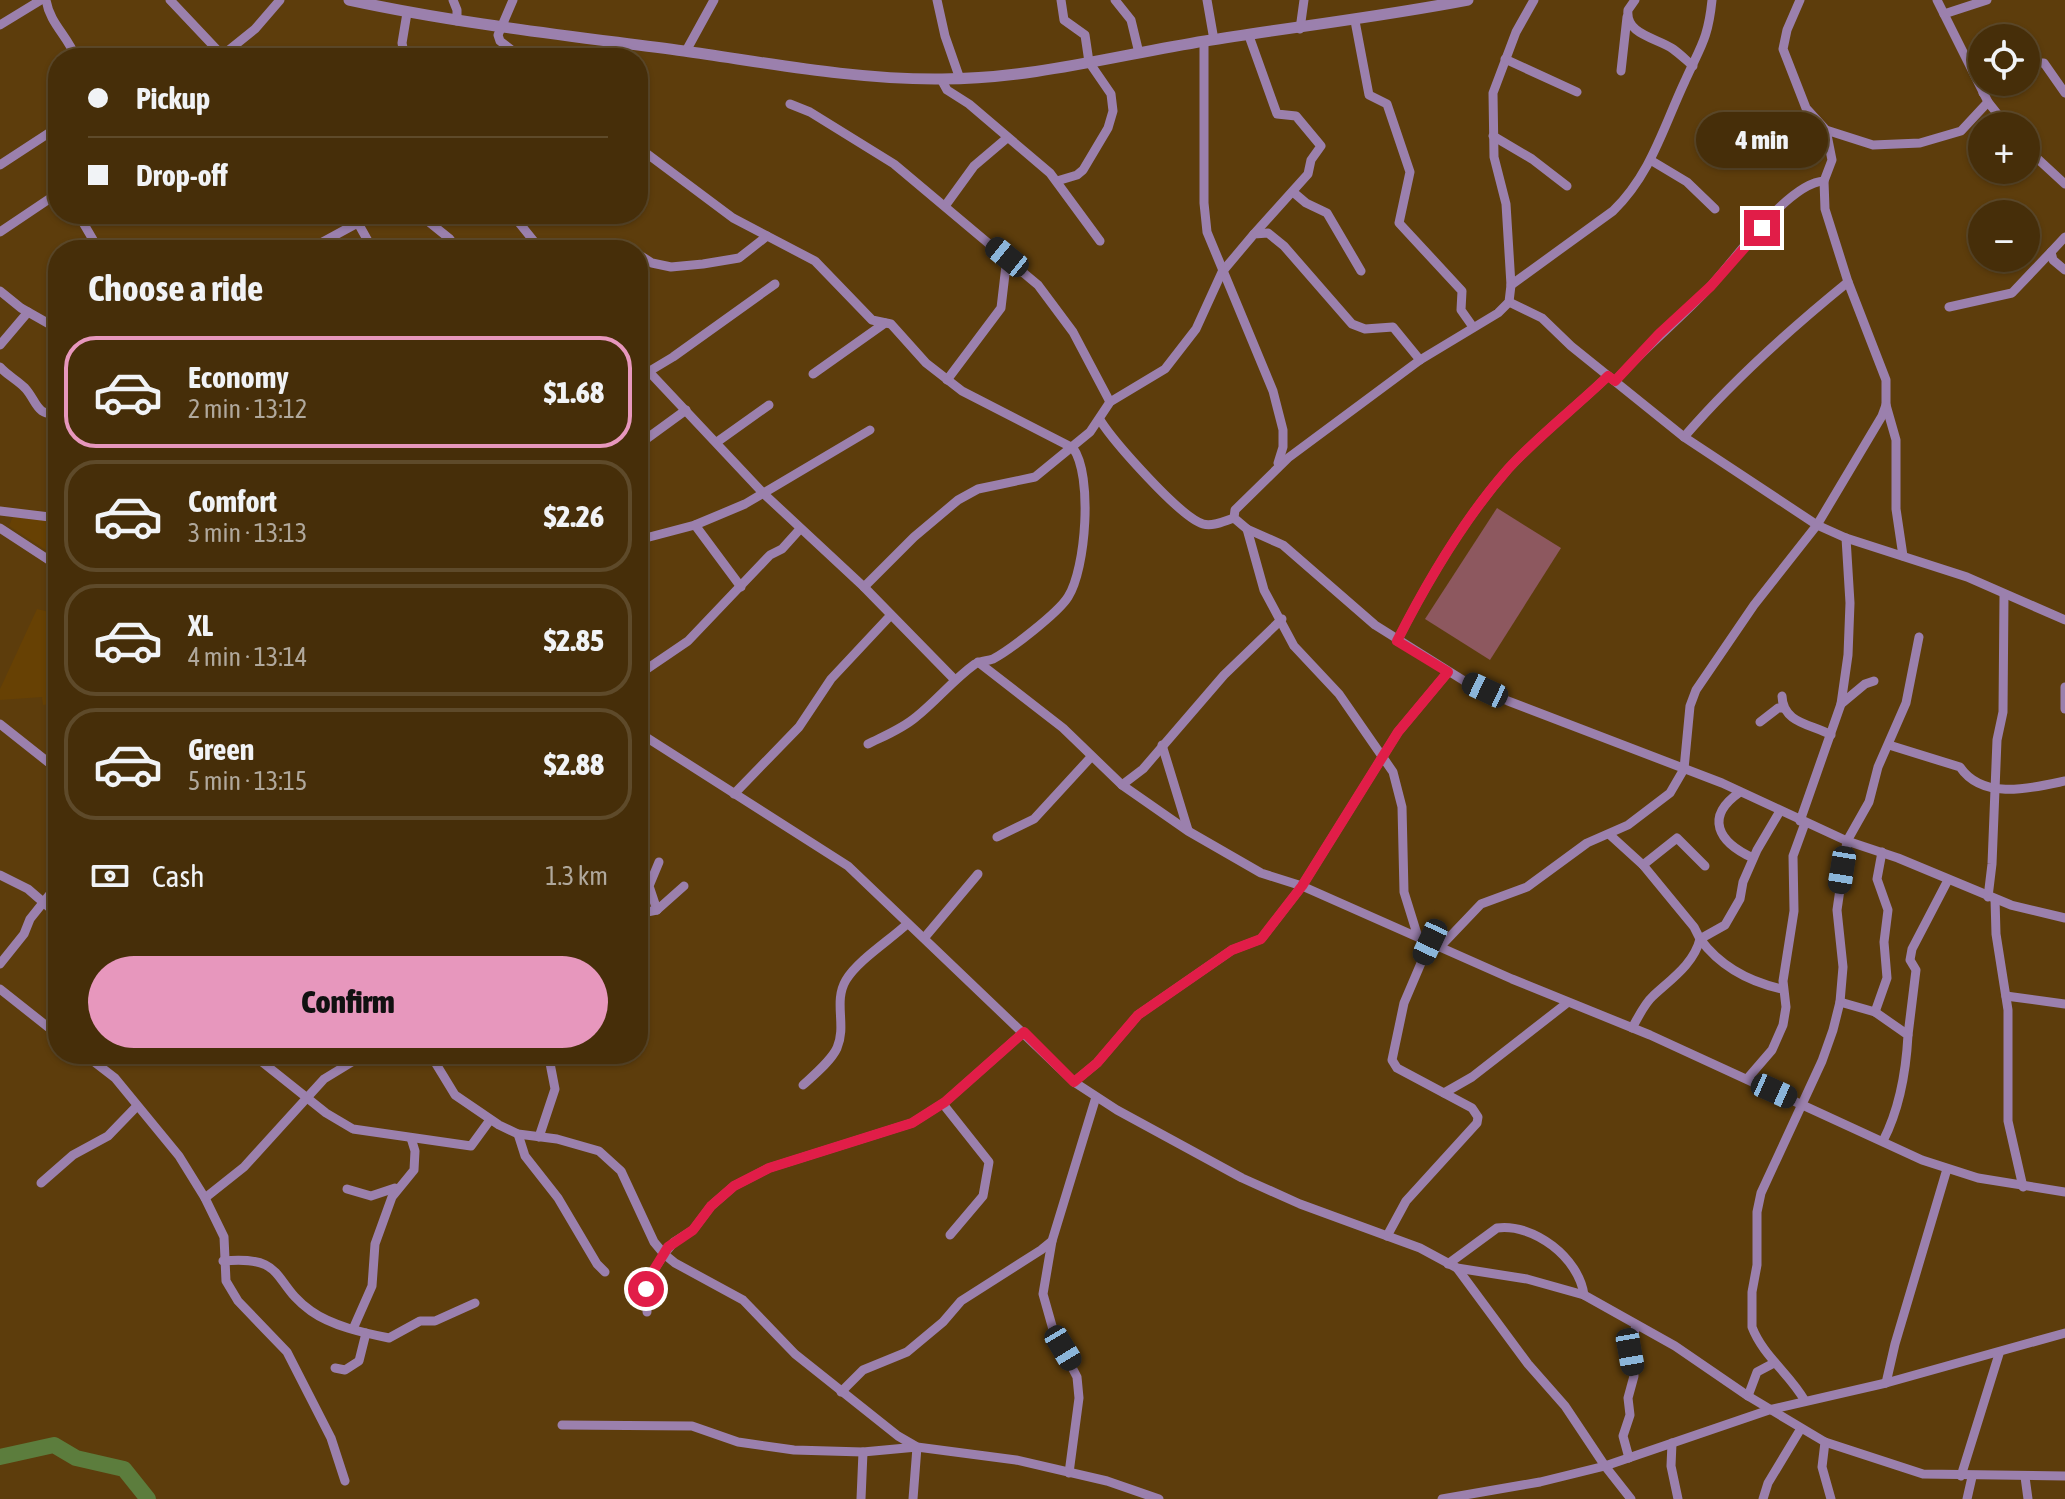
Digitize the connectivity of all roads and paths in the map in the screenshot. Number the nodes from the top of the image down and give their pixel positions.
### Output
1 (44, 0) edge
2 (170, 0) edge
3 (280, 0) edge
4 (349, 0) edge
5 (453, 0) edge
6 (513, 0) edge
7 (714, 0) edge
8 (937, 0) edge
9 (1061, 0) edge
10 (1115, 0) edge
11 (1207, 0) edge
12 (1304, 0) edge
13 (1468, 0) edge
14 (1534, 0) edge
15 (1635, 0) edge
16 (1712, 0) edge
17 (1800, 0) edge
18 (1937, 0) edge
19 (1987, 0) edge
20 (1430, 4) edge
21 (407, 13) junction
22 (1944, 14) junction
23 (1627, 17) junction
24 (457, 21) junction
25 (1355, 21) junction
26 (0, 25) edge
27 (499, 27) junction
28 (1300, 29) junction
29 (1249, 36) junction
30 (1209, 40) junction
31 (615, 43) junction
32 (72, 48) edge
33 (213, 48) edge
34 (233, 48) edge
35 (404, 48) edge
36 (509, 48) edge
37 (610, 48) edge
38 (686, 51) junction
39 (1139, 53) junction
40 (1505, 59) junction
41 (1089, 62) junction
42 (2040, 63) edge
43 (1693, 66) junction
44 (1621, 71) dead end
45 (941, 79) junction
46 (960, 79) junction
47 (1577, 92) dead end
48 (2065, 93) edge
49 (1986, 98) junction
50 (790, 104) dead end
51 (1996, 112) edge
52 (1826, 130) junction
53 (48, 134) edge
54 (1493, 136) junction
55 (1007, 138) junction
56 (648, 154) edge
57 (1652, 161) junction
58 (2040, 161) edge
59 (0, 165) edge
60 (1057, 181) junction
61 (1824, 181) junction
62 (2065, 184) edge
63 (1567, 186) dead end
64 (1293, 192) junction
65 (48, 200) edge
66 (945, 206) junction
67 (1715, 209) dead end
68 (357, 224) joint
69 (431, 224) edge
70 (520, 224) edge
71 (0, 232) edge
72 (1254, 234) junction
73 (767, 236) junction
74 (2065, 237) edge
75 (327, 240) edge
76 (367, 240) edge
77 (450, 240) edge
78 (533, 240) edge
79 (1100, 241) dead end
80 (2051, 252) junction
81 (1007, 257) junction
82 (648, 260) edge
83 (2065, 270) edge
84 (1361, 271) dead end
85 (1222, 272) junction
86 (1848, 282) junction
87 (775, 284) dead end
88 (1511, 285) junction
89 (0, 291) edge
90 (1509, 302) junction
91 (1949, 307) dead end
92 (28, 312) junction
93 (48, 323) edge
94 (886, 323) junction
95 (1473, 327) junction
96 (0, 345) edge
97 (1420, 360) junction
98 (0, 367) edge
99 (649, 372) joint
100 (813, 374) dead end
101 (1611, 378) junction
102 (947, 380) junction
103 (1110, 402) junction
104 (769, 405) dead end
105 (1886, 405) junction
106 (686, 410) junction
107 (48, 414) edge
108 (1100, 420) junction
109 (870, 430) dead end
110 (1684, 437) junction
111 (648, 438) edge
112 (717, 442) junction
113 (1073, 448) junction
114 (1277, 466) junction
115 (763, 493) junction
116 (0, 511) edge
117 (48, 517) edge
118 (1234, 518) junction
119 (695, 525) junction
120 (1817, 525) junction
121 (0, 528) edge
122 (800, 529) junction
123 (1247, 529) junction
124 (648, 537) edge
125 (1846, 538) junction
126 (1903, 556) junction
127 (48, 559) edge
128 (741, 587) junction
129 (864, 587) junction
130 (2004, 595) junction
131 (890, 616) junction
132 (1282, 619) junction
133 (2065, 620) edge
134 (1919, 637) dead end
135 (1397, 641) junction
136 (978, 662) junction
137 (648, 668) edge
138 (1448, 672) junction
139 (955, 680) junction
140 (1874, 681) dead end
141 (2065, 687) edge
142 (1782, 696) dead end
143 (1841, 704) junction
144 (1782, 708) junction
145 (2065, 709) edge
146 (1760, 722) dead end
147 (0, 724) edge
148 (1831, 735) junction
149 (648, 738) edge
150 (868, 744) dead end
151 (1162, 745) junction
152 (1889, 745) junction
153 (1384, 754) junction
154 (1091, 757) junction
155 (48, 762) edge
156 (1684, 769) junction
157 (2065, 781) edge
158 (1122, 785) junction
159 (1995, 788) junction
160 (1740, 792) junction
161 (734, 794) junction
162 (1780, 811) junction
163 (1802, 822) junction
164 (1188, 831) junction
165 (1610, 835) junction
166 (997, 837) dead end
167 (1847, 841) junction
168 (1882, 852) junction
169 (1753, 858) junction
170 (659, 862) dead end
171 (1643, 865) junction
172 (1705, 866) dead end
173 (978, 874) dead end
174 (0, 875) edge
175 (1948, 880) junction
176 (684, 886) dead end
177 (1302, 886) junction
178 (48, 898) edge
179 (1992, 898) junction
180 (44, 904) junction
181 (48, 907) edge
182 (657, 910) junction
183 (648, 911) edge
184 (2065, 918) edge
185 (907, 924) junction
186 (925, 937) junction
187 (1418, 937) junction
188 (1700, 939) junction
189 (1435, 944) junction
190 (0, 964) edge
191 (0, 989) edge
192 (1782, 989) junction
193 (2006, 996) junction
194 (1840, 1002) junction
195 (1567, 1003) junction
196 (2065, 1004) edge
197 (1875, 1012) junction
198 (48, 1027) edge
199 (1632, 1028) junction
200 (1024, 1032) junction
201 (1908, 1035) junction
202 (97, 1064) edge
203 (264, 1064) edge
204 (349, 1064) edge
205 (436, 1064) edge
206 (550, 1064) edge
207 (1747, 1079) junction
208 (1074, 1082) junction
209 (803, 1085) dead end
210 (1444, 1093) junction
211 (305, 1097) junction
212 (1096, 1097) junction
213 (943, 1104) junction
214 (1801, 1104) junction
215 (137, 1106) junction
216 (490, 1120) junction
217 (518, 1134) junction
218 (539, 1137) junction
219 (411, 1138) junction
220 (1883, 1141) junction
221 (1947, 1169) junction
222 (41, 1183) dead end
223 (398, 1186) junction
224 (2023, 1187) junction
225 (347, 1189) dead end
226 (2065, 1192) edge
227 (205, 1198) junction
228 (950, 1235) dead end
229 (1387, 1236) junction
230 (1052, 1241) junction
231 (664, 1254) junction
232 (223, 1261) junction
233 (1452, 1266) junction
234 (605, 1272) dead end
235 (1584, 1295) junction
236 (475, 1303) dead end
237 (647, 1312) dead end
238 (1636, 1325) junction
239 (353, 1329) junction
240 (366, 1333) junction
241 (2065, 1333) edge
242 (1999, 1354) junction
243 (1774, 1363) junction
244 (335, 1368) dead end
245 (1886, 1383) junction
246 (841, 1392) junction
247 (1748, 1396) junction
248 (1805, 1401) junction
249 (1769, 1410) junction
250 (562, 1425) dead end
251 (1800, 1430) junction
252 (1825, 1442) junction
253 (1672, 1443) junction
254 (917, 1447) junction
255 (863, 1452) junction
256 (1629, 1458) junction
257 (1605, 1466) junction
258 (1069, 1473) junction
259 (1966, 1476) junction
260 (2065, 1476) edge
261 (2025, 1477) junction
262 (345, 1481) dead end
263 (1485, 1496) edge
264 (861, 1499) edge
265 (913, 1499) edge
266 (1159, 1499) edge
267 (1442, 1499) edge
268 (1631, 1499) edge
269 (1678, 1499) edge
270 (1763, 1499) edge
271 (1831, 1499) edge
272 (1967, 1499) edge
273 (2028, 1499) edge

1 - 26 street
1 - 32 street
2 - 33 street
3 - 34 street
4 - 21 street
5 - 24 street
6 - 27 street
7 - 38 street
8 - 46 street
9 - 41 street
10 - 39 street
11 - 30 street
12 - 28 street
13 - 20 street
14 - 40 street
15 - 23 street
16 - 43 street
17 - 52 street
18 - 22 street
19 - 22 street
20 - 25 street
21 - 24 street
21 - 35 street
22 - 49 street
23 - 43 street
23 - 44 street
24 - 27 street
25 - 28 street
25 - 95 street
27 - 31 street
27 - 36 street
28 - 29 street
29 - 30 street
29 - 64 street
30 - 39 street
30 - 85 street
31 - 37 street
31 - 38 street
38 - 45 street
39 - 41 street
40 - 47 street
40 - 54 street
41 - 46 street
41 - 60 street
42 - 48 street
43 - 57 street
45 - 46 street
45 - 55 street
49 - 51 street
49 - 52 street
50 - 66 street
52 - 61 street
53 - 59 street
54 - 63 street
54 - 88 street
55 - 60 street
55 - 66 street
56 - 73 street
57 - 67 street
57 - 88 street
58 - 62 street
60 - 79 street
61 - 86 street
61 - 101 street
64 - 72 street
64 - 84 street
65 - 71 street
66 - 81 street
68 - 75 street
68 - 76 street
69 - 77 street
70 - 78 street
72 - 85 street
72 - 97 street
73 - 82 street
73 - 94 street
74 - 80 street
80 - 83 street
80 - 91 street
81 - 102 street
81 - 103 street
85 - 103 street
85 - 114 street
86 - 105 street
86 - 110 street
87 - 99 street
88 - 90 street
89 - 92 street
90 - 95 street
90 - 101 street
92 - 93 street
92 - 96 street
94 - 100 street
94 - 102 street
95 - 97 street
97 - 114 street
98 - 107 street
99 - 106 street
101 - 110 street
101 - 135 street
102 - 113 street
103 - 108 street
104 - 112 street
105 - 120 street
105 - 126 street
106 - 111 street
106 - 112 street
108 - 113 street
108 - 118 street
109 - 115 street
110 - 120 street
112 - 115 street
113 - 129 street
113 - 136 street
114 - 118 street
115 - 119 street
115 - 122 street
116 - 117 street
118 - 123 street
119 - 124 street
119 - 128 street
120 - 125 street
120 - 156 street
121 - 127 street
122 - 128 street
122 - 129 street
123 - 132 street
123 - 135 street
125 - 126 street
125 - 143 street
126 - 130 street
128 - 137 street
129 - 131 street
130 - 133 street
130 - 159 street
131 - 139 street
131 - 161 street
132 - 151 street
132 - 153 street
134 - 152 street
135 - 138 street
136 - 139 street
136 - 154 street
138 - 153 street
138 - 156 street
139 - 150 street
140 - 143 street
141 - 145 street
142 - 144 street
143 - 148 street
144 - 146 street
144 - 148 street
147 - 155 street
148 - 163 street
149 - 161 street
151 - 158 street
151 - 164 street
152 - 159 street
152 - 167 street
153 - 177 street
153 - 187 street
154 - 158 street
154 - 166 street
156 - 160 street
156 - 165 street
157 - 159 street
158 - 164 street
159 - 179 street
160 - 162 street
160 - 169 street
161 - 185 street
162 - 163 street
162 - 169 street
163 - 167 street
163 - 192 street
164 - 177 street
165 - 171 street
165 - 189 street
167 - 168 street
167 - 194 street
168 - 175 street
168 - 197 street
169 - 188 street
170 - 182 street
171 - 172 street
171 - 188 street
173 - 186 street
174 - 180 street
175 - 179 street
175 - 201 street
176 - 182 street
177 - 187 street
177 - 208 street
178 - 180 street
179 - 184 street
179 - 193 street
180 - 181 street
180 - 190 street
182 - 183 street
185 - 186 street
185 - 209 street
186 - 200 street
187 - 189 street
188 - 192 street
188 - 199 street
189 - 195 street
189 - 210 street
191 - 198 street
192 - 207 street
193 - 196 street
193 - 224 street
194 - 197 street
194 - 214 street
195 - 199 street
195 - 210 street
197 - 201 street
199 - 207 street
200 - 208 street
200 - 213 street
201 - 220 street
202 - 215 street
203 - 211 street
204 - 211 street
205 - 216 street
206 - 218 street
207 - 214 street
208 - 212 street
210 - 229 street
211 - 219 street
211 - 227 street
212 - 229 street
212 - 230 street
213 - 228 street
213 - 231 street
214 - 220 street
214 - 243 street
215 - 222 street
215 - 227 street
216 - 217 street
216 - 219 street
217 - 218 street
217 - 234 street
218 - 231 street
219 - 223 street
220 - 221 street
221 - 224 street
221 - 245 street
223 - 225 street
223 - 239 street
224 - 226 street
227 - 232 street
229 - 233 street
230 - 246 street
230 - 258 street
231 - 237 street
231 - 246 street
232 - 239 street
232 - 262 street
233 - 235 street
233 - 235 street
233 - 257 street
235 - 238 street
236 - 240 street
238 - 247 street
238 - 256 street
239 - 240 street
240 - 244 street
241 - 242 street
242 - 245 street
242 - 259 street
243 - 247 street
243 - 248 street
245 - 248 street
246 - 254 street
247 - 249 street
248 - 249 street
249 - 251 street
249 - 253 street
250 - 255 street
251 - 252 street
251 - 270 street
252 - 259 street
252 - 271 street
253 - 256 street
253 - 269 street
254 - 255 street
254 - 258 street
254 - 265 street
255 - 264 street
256 - 257 street
257 - 263 street
257 - 268 street
258 - 266 street
259 - 261 street
259 - 272 street
260 - 261 street
261 - 273 street
263 - 267 street

